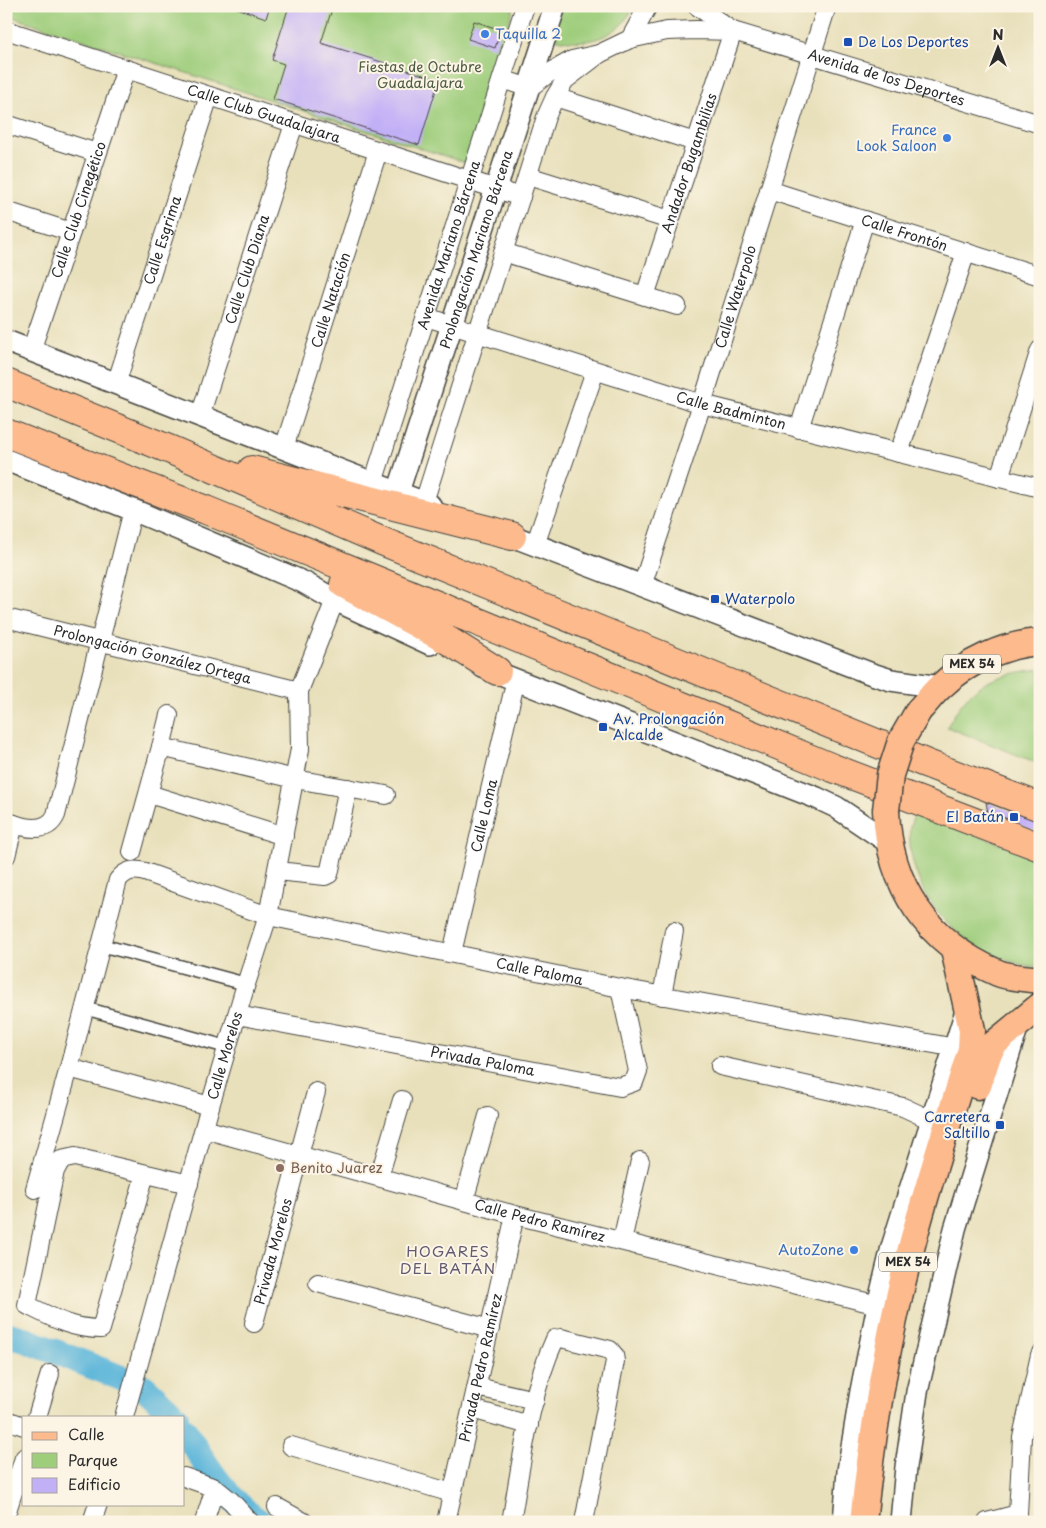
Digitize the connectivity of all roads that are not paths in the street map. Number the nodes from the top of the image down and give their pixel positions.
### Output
1 (525, 6) edge
2 (555, 6) edge
3 (648, 6) edge
4 (697, 6) edge
5 (827, 6) edge
6 (6, 30) edge
7 (733, 31) junction
8 (630, 39) junction
9 (599, 54) junction
10 (811, 56) junction
11 (126, 69) junction
12 (502, 80) junction
13 (529, 88) junction
14 (209, 96) junction
15 (555, 97) junction
16 (6, 124) edge
17 (294, 124) junction
18 (1040, 124) edge
19 (695, 142) junction
20 (378, 151) junction
21 (97, 153) junction
22 (528, 176) junction
23 (470, 181) junction
24 (496, 189) junction
25 (770, 190) junction
26 (521, 197) junction
27 (6, 211) edge
28 (670, 220) junction
29 (865, 220) junction
30 (71, 232) junction
31 (503, 252) junction
32 (966, 252) junction
33 (1040, 276) edge
34 (645, 296) junction
35 (678, 306) dead end
36 (426, 317) junction
37 (452, 326) junction
38 (477, 334) junction
39 (6, 341) edge
40 (1040, 350) edge
41 (31, 351) junction
42 (595, 370) junction
43 (6, 383) edge
44 (116, 384) junction
45 (702, 404) junction
46 (200, 416) junction
47 (799, 429) junction
48 (6, 433) edge
49 (284, 448) junction
50 (171, 450) junction
51 (899, 453) junction
52 (6, 460) edge
53 (999, 478) junction
54 (373, 482) junction
55 (1040, 488) edge
56 (398, 492) junction
57 (424, 502) junction
58 (133, 510) junction
59 (206, 510) junction
60 (524, 541) junction
61 (642, 586) junction
62 (335, 600) junction
63 (6, 618) edge
64 (1036, 641) edge
65 (99, 642) junction
66 (507, 675) junction
67 (940, 687) junction
68 (299, 691) junction
69 (169, 715) dead end
70 (162, 747) junction
71 (295, 779) junction
72 (348, 788) junction
73 (149, 794) junction
74 (386, 795) dead end
75 (1040, 807) edge
76 (10, 823) edge
77 (284, 836) junction
78 (888, 842) junction
79 (1040, 847) edge
80 (132, 852) dead end
81 (6, 856) edge
82 (277, 871) junction
83 (268, 916) junction
84 (674, 931) dead end
85 (101, 945) junction
86 (954, 949) junction
87 (452, 953) junction
88 (1040, 980) edge
89 (246, 984) junction
90 (620, 988) junction
91 (662, 996) junction
92 (1040, 1006) edge
93 (84, 1008) junction
94 (967, 1008) junction
95 (237, 1015) junction
96 (1018, 1025) junction
97 (227, 1047) junction
98 (956, 1048) junction
99 (720, 1066) dead end
100 (70, 1068) junction
101 (316, 1092) dead end
102 (402, 1100) dead end
103 (210, 1106) junction
104 (488, 1116) dead end
105 (931, 1120) junction
106 (204, 1129) junction
107 (298, 1155) junction
108 (640, 1161) dead end
109 (146, 1174) junction
110 (379, 1177) junction
111 (189, 1184) junction
112 (35, 1190) dead end
113 (464, 1201) junction
114 (515, 1214) junction
115 (622, 1241) junction
116 (318, 1284) dead end
117 (878, 1305) junction
118 (254, 1324) dead end
119 (490, 1329) junction
120 (1040, 1354) edge
121 (50, 1374) dead end
122 (477, 1387) junction
123 (535, 1400) junction
124 (472, 1409) junction
125 (37, 1416) edge
126 (124, 1416) edge
127 (6, 1420) edge
128 (22, 1425) edge
129 (529, 1425) junction
130 (291, 1446) dead end
131 (22, 1464) edge
132 (185, 1477) edge
133 (214, 1488) junction
134 (452, 1493) junction
135 (97, 1506) edge
136 (277, 1508) dead end
137 (7, 1512) edge
138 (1023, 1518) edge
139 (92, 1522) edge
140 (204, 1522) edge
141 (250, 1522) edge
142 (304, 1522) edge
143 (446, 1522) edge
144 (511, 1522) edge
145 (584, 1522) edge
146 (844, 1522) edge
147 (863, 1522) edge
148 (880, 1522) edge
149 (901, 1522) edge
150 (987, 1522) edge

1 - 12 street, Avenida Mariano Bárcena
2 - 13 street, Prolongación Mariano Bárcena
3 - 8 street
4 - 7 street, Avenida de los Deportes
5 - 10 street, Calle Waterpolo
6 - 11 street, Calle Club Guadalajara
7 - 8 street, Avenida de los Deportes
7 - 10 street, Avenida de los Deportes
7 - 19 street, Andador Bugambilias
8 - 9 street, Avenida de los Deportes
9 - 13 street, Avenida de los Deportes
9 - 15 street, Prolongación Mariano Bárcena
10 - 18 street, Avenida de los Deportes
10 - 25 street, Calle Waterpolo
11 - 14 street, Calle Club Guadalajara
11 - 21 street, Calle Club Cinegético
12 - 13 street
12 - 23 street, Avenida Mariano Bárcena
13 - 24 street, Prolongación Mariano Bárcena
14 - 17 street, Calle Club Guadalajara
14 - 44 street, Calle Esgrima
15 - 19 street
15 - 22 street, Prolongación Mariano Bárcena
16 - 21 street
17 - 20 street, Calle Club Guadalajara
17 - 46 street, Calle Club Diana
19 - 28 street, Andador Bugambilias
20 - 23 street, Calle Club Guadalajara
20 - 49 street, Calle Natación
21 - 30 street, Calle Club Cinegético
22 - 26 street, Prolongación Mariano Bárcena
22 - 28 street
23 - 24 street, Calle Club Guadalajara
23 - 36 street, Avenida Mariano Bárcena
24 - 26 street, Calle Club Guadalajara
24 - 37 street, Prolongación Mariano Bárcena
25 - 29 street, Calle Frontón
25 - 45 street, Calle Waterpolo
26 - 31 street, Prolongación Mariano Bárcena
27 - 30 street
28 - 34 street, Andador Bugambilias
29 - 32 street, Calle Frontón
29 - 47 street
30 - 41 street, Calle Club Cinegético
31 - 34 street
31 - 38 street, Prolongación Mariano Bárcena
32 - 33 street, Calle Frontón
32 - 51 street
34 - 35 street
36 - 37 street, Calle Badminton
36 - 54 street, Avenida Mariano Bárcena
37 - 38 street, Calle Badminton
37 - 56 street, Prolongación Mariano Bárcena
38 - 42 street, Calle Badminton
38 - 57 street, Prolongación Mariano Bárcena
39 - 41 street
40 - 53 street
41 - 44 street
42 - 45 street, Calle Badminton
42 - 60 street
43 - 50 highway
44 - 46 street
45 - 47 street, Calle Badminton
45 - 61 street, Calle Waterpolo
46 - 49 street
47 - 51 street, Calle Badminton
48 - 59 highway
49 - 54 street
50 - 60 highway
50 - 75 highway
51 - 53 street, Calle Badminton
52 - 58 street
53 - 55 street, Calle Badminton
54 - 56 street
56 - 57 street
57 - 60 street
58 - 62 street
58 - 65 street
59 - 66 highway
59 - 79 highway
60 - 61 street
61 - 67 street
62 - 66 street
62 - 68 street
63 - 65 street, Prolongación González Ortega
64 - 67 main road, MEX 54
65 - 68 street, Prolongación González Ortega
65 - 76 street
66 - 78 street
66 - 87 street, Calle Loma
67 - 78 main road, MEX 54, bridge
68 - 71 street, Calle Morelos
69 - 70 street
70 - 71 street
70 - 73 street
71 - 72 street
71 - 77 street, Calle Morelos
72 - 74 street
72 - 82 street
73 - 77 street
73 - 80 street
76 - 81 street
77 - 82 street, Calle Morelos
78 - 86 main road, MEX 54
82 - 83 street, Calle Morelos
83 - 85 street, Calle Paloma
83 - 87 street, Calle Paloma
83 - 89 street, Calle Morelos
84 - 91 street
85 - 89 street
85 - 93 street
86 - 88 main road, MEX 54
86 - 94 main road, MEX 54
87 - 90 street, Calle Paloma
89 - 95 street, Calle Morelos
90 - 91 street, Calle Paloma
90 - 95 street, Privada Paloma
91 - 98 street, Calle Paloma
92 - 96 main road, MEX 54
93 - 97 street
93 - 100 street
94 - 98 street
94 - 147 main road, MEX 54
95 - 97 street, Calle Morelos
96 - 148 main road, MEX 54
96 - 149 street
97 - 103 street, Calle Morelos
98 - 105 street
99 - 105 street
100 - 103 street
100 - 112 street
101 - 107 street, Privada Morelos
102 - 110 street
103 - 106 street, Calle Morelos
104 - 113 street
105 - 117 street
106 - 107 street, Calle Pedro Ramírez
106 - 111 street, Calle Morelos
107 - 110 street, Calle Pedro Ramírez
107 - 118 street, Privada Morelos
108 - 115 street
109 - 109 street
109 - 111 street
110 - 113 street, Calle Pedro Ramírez
111 - 126 street, Calle Morelos
113 - 114 street, Calle Pedro Ramírez
114 - 115 street, Calle Pedro Ramírez
114 - 119 street, Privada Pedro Ramírez
115 - 117 street, Calle Pedro Ramírez
116 - 119 street
117 - 146 street
119 - 122 street, Privada Pedro Ramírez
120 - 138 street
121 - 125 street
122 - 123 street
122 - 124 street, Privada Pedro Ramírez
123 - 129 street
123 - 145 street
124 - 129 street
124 - 134 street, Privada Pedro Ramírez
127 - 128 street
129 - 144 street
130 - 134 street
131 - 137 street
132 - 133 street
133 - 140 street
133 - 141 street
134 - 143 street, Privada Pedro Ramírez
135 - 139 street
136 - 142 street
138 - 150 street

